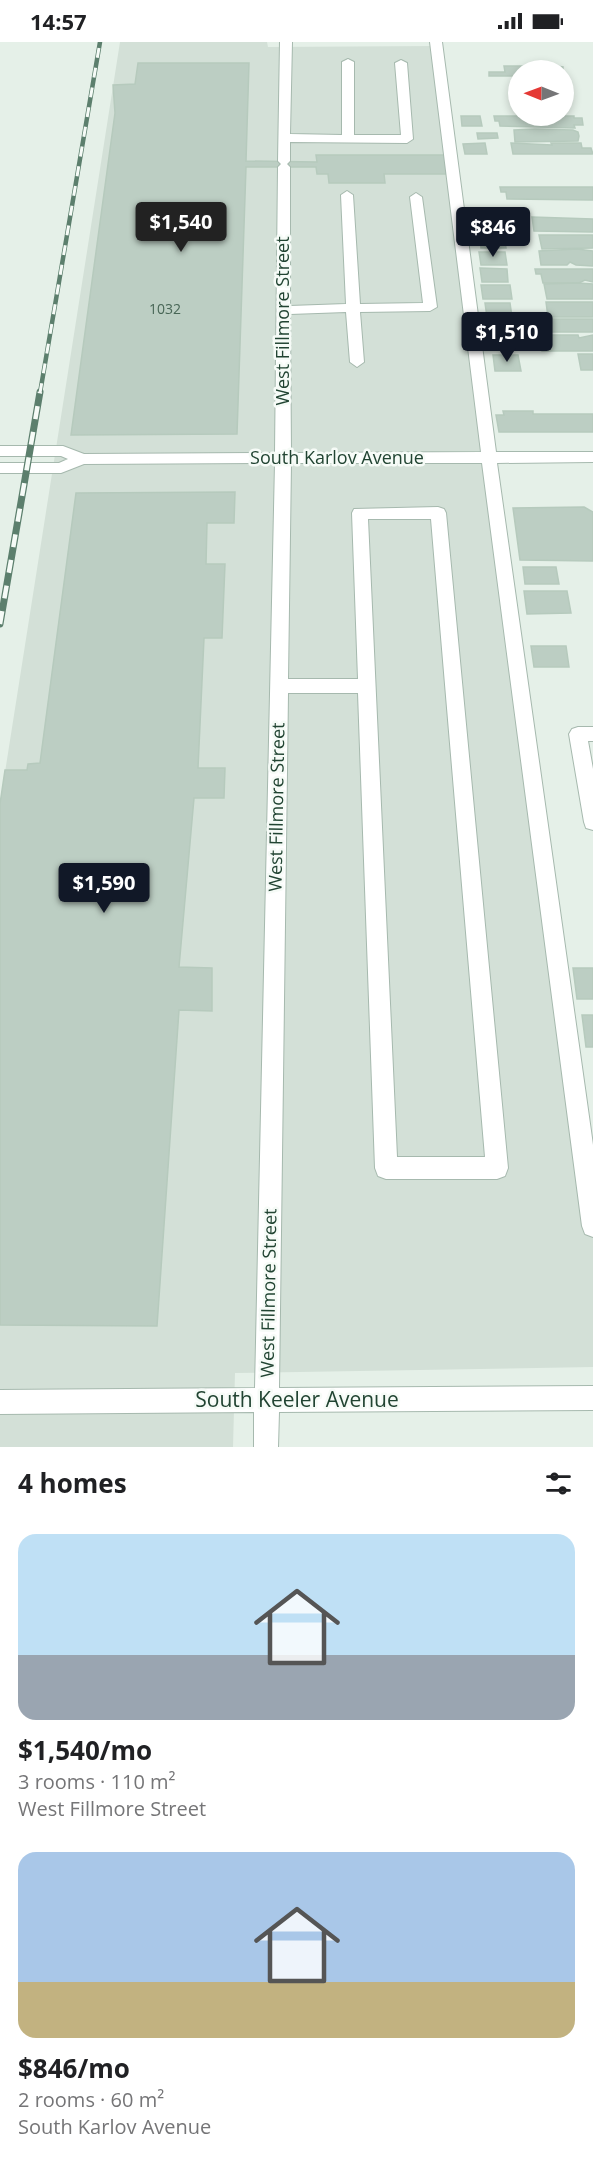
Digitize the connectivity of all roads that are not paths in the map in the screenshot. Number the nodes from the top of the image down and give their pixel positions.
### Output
1 (286, 42) edge
2 (436, 42) edge
3 (348, 62) dead end
4 (401, 63) dead end
5 (285, 138) junction
6 (348, 139) junction
7 (347, 195) dead end
8 (416, 196) dead end
9 (353, 308) junction
10 (284, 310) junction
11 (357, 362) dead end
12 (0, 451) edge
13 (593, 457) edge
14 (283, 458) junction
15 (489, 458) junction
16 (82, 459) junction
17 (0, 468) edge
18 (279, 686) junction
19 (367, 686) junction
20 (593, 734) edge
21 (593, 822) edge
22 (593, 1226) edge
23 (593, 1398) edge
24 (267, 1400) junction
25 (0, 1402) edge
26 (266, 1447) edge

1 - 5 street, West Fillmore Street
2 - 15 street
3 - 6 street
4 - 6 street
5 - 6 street
5 - 10 street, West Fillmore Street
7 - 9 street
8 - 9 street
9 - 10 street
9 - 11 street
10 - 14 street, West Fillmore Street
12 - 16 street, South Karlov Avenue
13 - 15 street, South Karlov Avenue
14 - 15 street, South Karlov Avenue
14 - 16 street, South Karlov Avenue
14 - 18 street, West Fillmore Street
15 - 22 street
16 - 17 street, South Karlov Avenue
18 - 19 street
18 - 24 street, West Fillmore Street
19 - 19 street
20 - 21 street
23 - 24 street, South Keeler Avenue
24 - 25 street, South Keeler Avenue
24 - 26 street, West Fillmore Street

